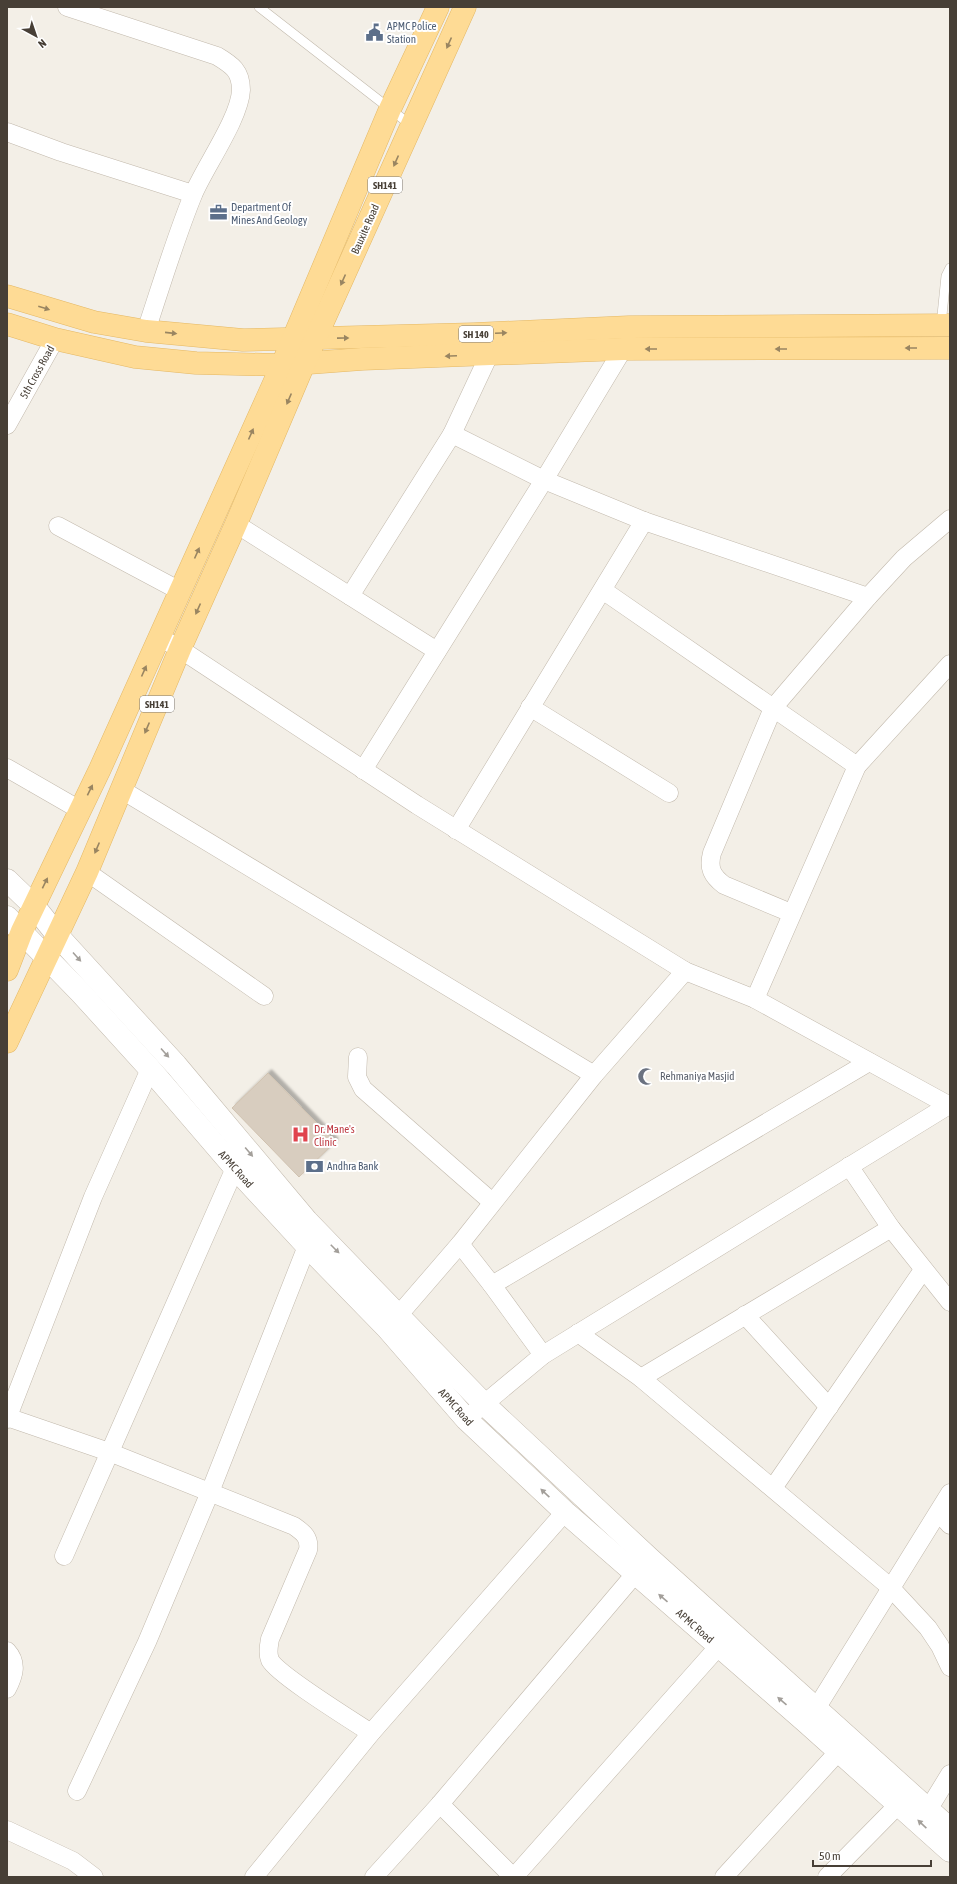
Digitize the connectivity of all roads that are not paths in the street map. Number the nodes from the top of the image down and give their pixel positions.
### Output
1 (67, 7) edge
2 (259, 7) edge
3 (438, 7) edge
4 (465, 7) edge
5 (390, 109) junction
6 (412, 126) junction
7 (7, 132) edge
8 (193, 194) junction
9 (950, 268) edge
10 (7, 296) edge
11 (7, 324) edge
12 (945, 325) edge
13 (146, 331) junction
14 (316, 338) junction
15 (55, 339) junction
16 (292, 340) junction
17 (950, 348) edge
18 (623, 349) junction
19 (489, 355) junction
20 (304, 364) junction
21 (282, 365) junction
22 (7, 425) edge
23 (452, 434) junction
24 (544, 480) junction
25 (950, 519) edge
26 (644, 521) junction
27 (236, 524) junction
28 (58, 526) dead end
29 (604, 591) junction
30 (180, 592) junction
31 (350, 596) junction
32 (868, 597) junction
33 (159, 637) junction
34 (180, 649) junction
35 (437, 651) junction
36 (950, 664) edge
37 (530, 707) junction
38 (773, 708) junction
39 (857, 766) junction
40 (7, 768) edge
41 (363, 770) junction
42 (122, 790) junction
43 (669, 793) dead end
44 (80, 810) junction
45 (456, 830) junction
46 (87, 872) junction
47 (7, 880) edge
48 (34, 906) junction
49 (791, 913) junction
50 (14, 924) edge
51 (58, 936) junction
52 (47, 958) junction
53 (7, 970) edge
54 (685, 971) junction
55 (264, 996) dead end
56 (755, 999) junction
57 (7, 1042) edge
58 (358, 1057) dead end
59 (870, 1062) junction
60 (150, 1069) junction
61 (594, 1075) junction
62 (949, 1106) edge
63 (849, 1166) junction
64 (235, 1168) junction
65 (492, 1202) junction
66 (891, 1228) junction
67 (460, 1244) junction
68 (307, 1246) junction
69 (923, 1270) junction
70 (492, 1285) junction
71 (950, 1302) edge
72 (745, 1316) junction
73 (393, 1321) junction
74 (578, 1333) junction
75 (543, 1355) junction
76 (641, 1378) junction
77 (484, 1404) junction
78 (829, 1407) junction
79 (7, 1417) edge
80 (466, 1418) junction
81 (109, 1452) junction
82 (772, 1488) junction
83 (210, 1492) junction
84 (950, 1493) edge
85 (565, 1512) junction
86 (944, 1519) edge
87 (64, 1556) dead end
88 (635, 1574) junction
89 (891, 1590) junction
90 (719, 1646) junction
91 (7, 1651) edge
92 (950, 1667) edge
93 (7, 1689) edge
94 (813, 1716) junction
95 (371, 1733) junction
96 (839, 1751) junction
97 (950, 1774) edge
98 (77, 1791) dead end
99 (440, 1804) junction
100 (900, 1804) junction
101 (928, 1810) junction
102 (950, 1829) edge
103 (7, 1830) edge
104 (950, 1851) edge
105 (94, 1877) edge
106 (254, 1877) edge
107 (374, 1877) edge
108 (514, 1877) edge
109 (724, 1877) edge
110 (827, 1877) edge

1 - 8 street
2 - 5 lane
3 - 5 main road
4 -> 6 main road, Bauxite Road / SH141
5 - 6 lane
5 - 16 main road
6 -> 14 main road, Bauxite Road / SH141
7 - 8 street
8 - 13 street
9 - 12 lane
10 -> 13 main road, SH 140
11 - 15 main road, SH 140
14 -> 12 main road, SH 140
13 -> 16 main road, SH 140
14 - 16 main road, SH 140
14 - 20 main road, Bauxite Road / SH141
15 - 21 main road, SH 140
15 - 22 street, 5th Cross Road
16 - 21 main road
17 -> 18 main road, SH 140
18 - 19 main road, SH 140
18 - 24 street
19 -> 20 main road, SH 140
19 - 23 street
20 - 21 main road, SH 140
20 -> 27 main road, SH141
30 -> 21 main road
23 - 24 street
23 - 31 street
24 - 26 street
24 - 35 street
25 - 32 street
26 - 29 street
26 - 32 street
27 - 31 street
27 -> 34 main road, SH141
28 - 30 street
29 - 37 street
29 - 38 street
30 - 33 main road
31 - 35 street
32 - 38 street
33 - 34 street
44 -> 33 main road
34 - 41 street
34 -> 42 main road, SH141
35 - 41 street
36 - 39 street
37 - 43 street
37 - 45 street
38 - 39 street
38 - 49 street
39 - 49 street
40 - 44 street
41 - 45 street
42 -> 46 main road, SH141
42 - 61 street
48 -> 44 main road
45 - 54 street
46 - 51 main road, SH141
46 - 55 street
47 - 48 street, APMC Road
48 - 50 main road
48 - 51 street, APMC Road
49 - 56 street
50 - 52 street, APMC Road
50 - 53 main road
51 - 52 main road, SH141
51 -> 73 street, APMC Road
52 - 57 main road, SH141
52 - 60 street, APMC Road
54 - 56 street
54 - 61 street
56 - 59 street
58 - 65 street
59 - 62 street
59 - 70 street
60 - 64 street, APMC Road
60 - 79 street
61 - 65 street
62 - 63 street
63 - 66 street
63 - 74 street
64 - 68 street, APMC Road
64 - 81 street
65 - 67 street
66 - 69 street
66 - 72 street
67 - 70 street
67 - 73 street
68 - 73 street, APMC Road
68 - 83 street
69 - 71 street
69 - 78 street
70 - 75 street
72 - 76 street
72 - 78 street
73 - 77 street, APMC Road
73 - 80 street, APMC Road
74 - 75 street
74 - 76 street
75 - 77 street
76 - 82 street
77 - 80 street
77 - 94 street, APMC Road
78 - 82 street
79 - 81 street
85 -> 80 street, APMC Road
81 - 83 street
81 - 87 street
82 - 89 street
83 - 95 street
83 - 98 street
84 - 86 street
85 - 88 street, APMC Road
85 - 95 street
86 - 89 street
90 -> 88 street, APMC Road
88 - 99 street
89 - 92 street
89 - 94 street
94 -> 90 street, APMC Road
90 - 108 street
91 - 93 street
94 - 96 street, APMC Road
94 - 101 street, APMC Road
95 - 106 street
96 - 100 street, APMC Road
96 - 109 street
97 - 101 street
99 - 107 street
99 - 108 street
104 -> 100 street, APMC Road
100 - 110 street
101 - 102 street, APMC Road
103 - 105 street

